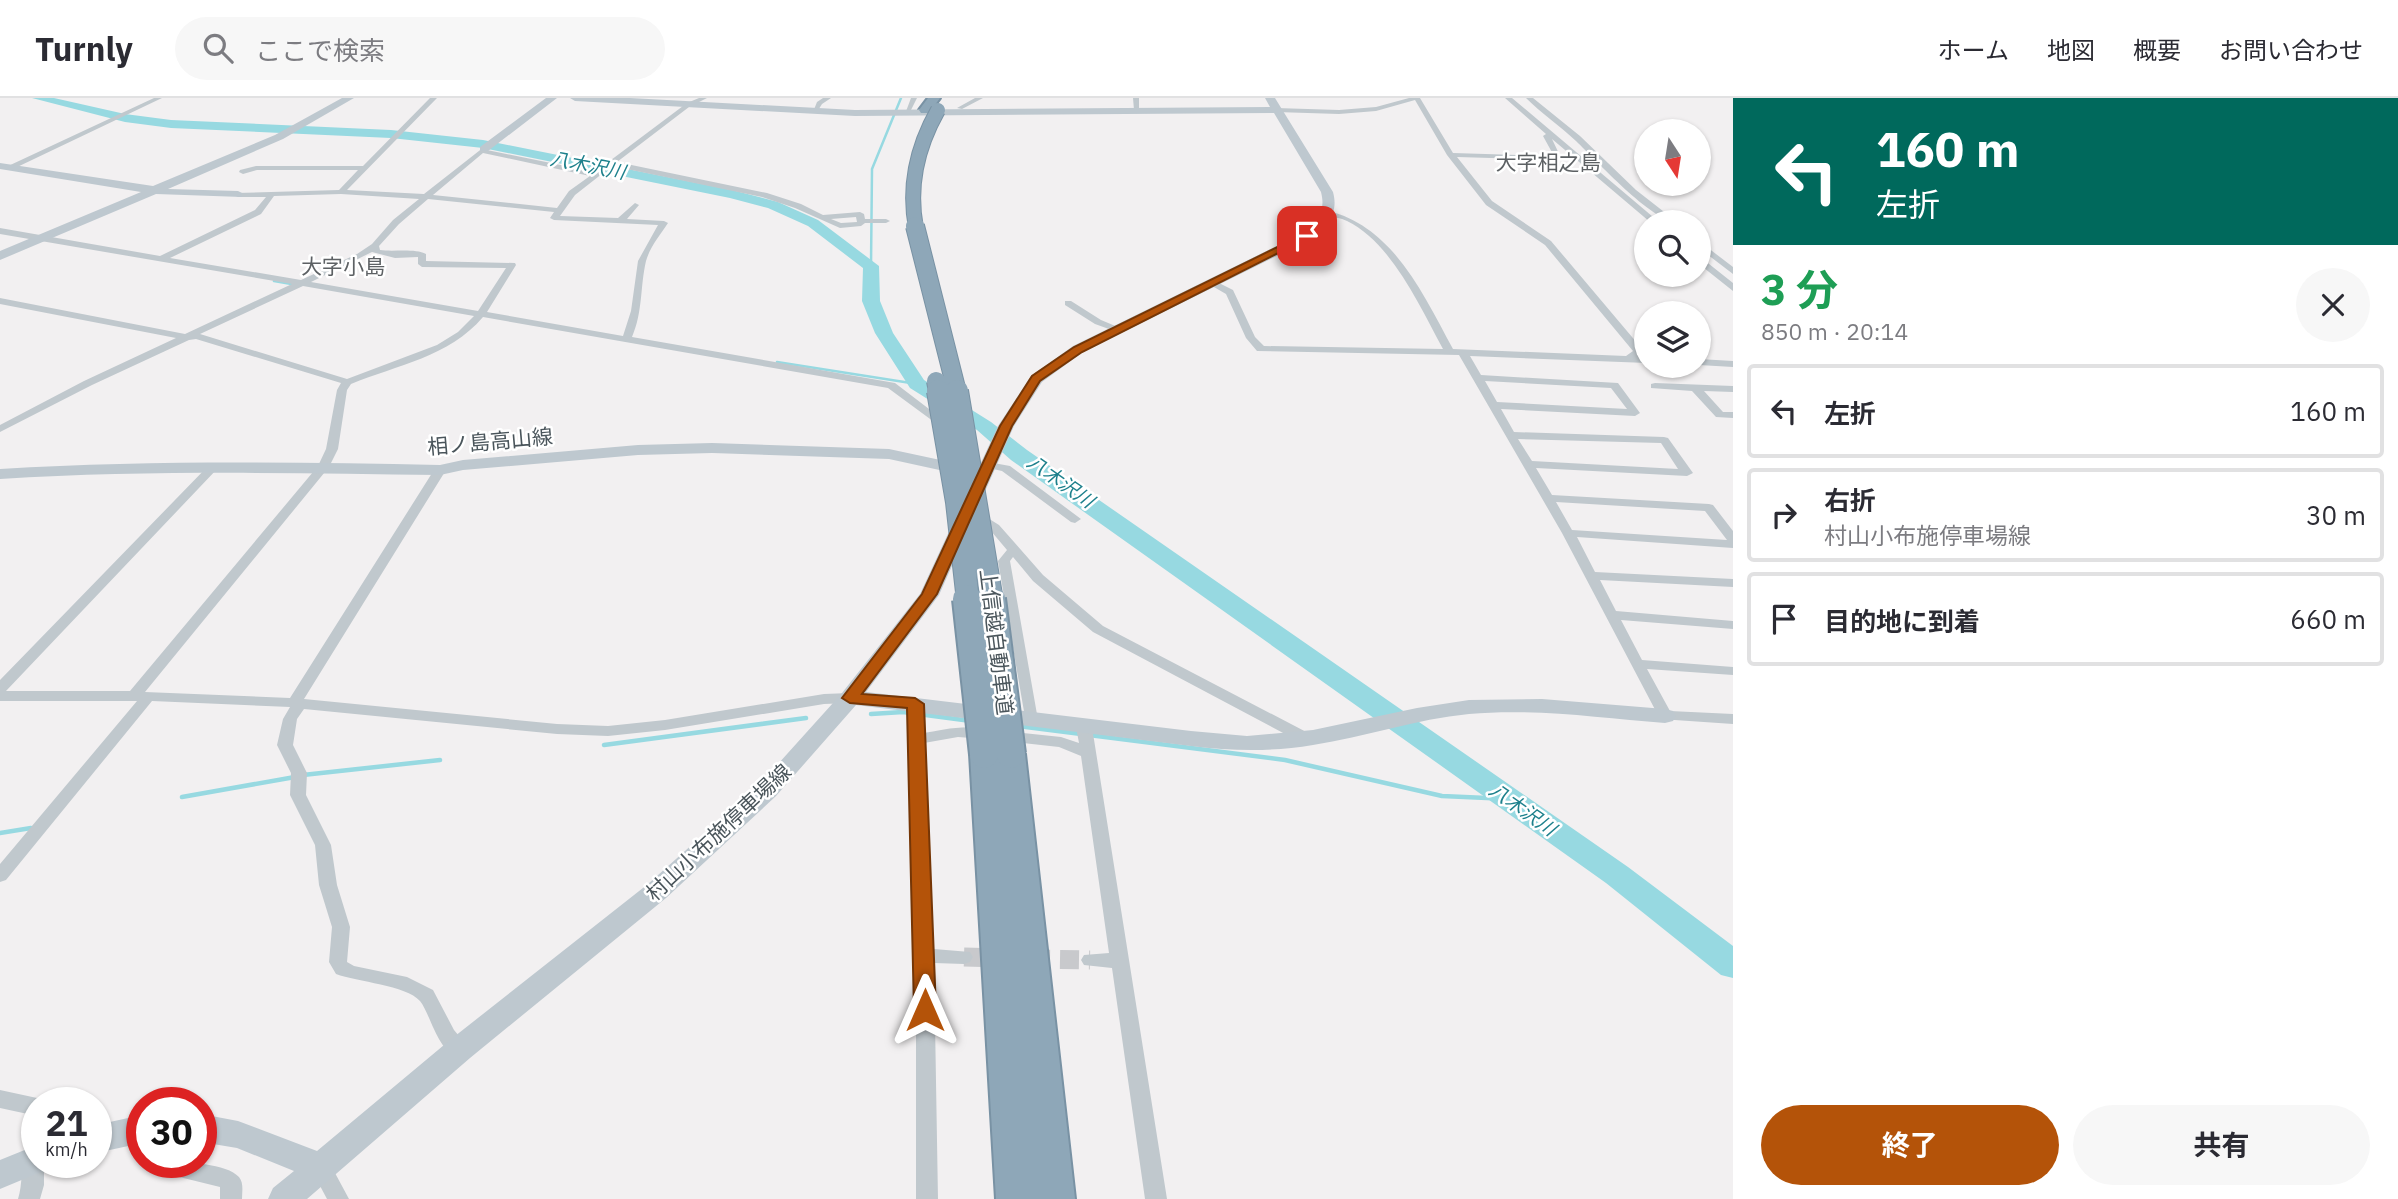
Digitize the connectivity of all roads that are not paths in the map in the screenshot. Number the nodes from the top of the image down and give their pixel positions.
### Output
1 (159, 98) edge
2 (349, 98) edge
3 (434, 98) edge
4 (552, 98) edge
5 (575, 98) edge
6 (704, 98) edge
7 (828, 98) edge
8 (968, 98) edge
9 (980, 98) edge
10 (1136, 98) edge
11 (1417, 98) edge
12 (1496, 98) edge
13 (1508, 98) edge
14 (1529, 98) edge
15 (1273, 104) edge
16 (690, 105) junction
17 (932, 107) edge
18 (1137, 110) junction
19 (815, 111) junction
20 (1530, 118) junction
21 (1546, 131) junction
22 (483, 150) junction
23 (1451, 155) junction
24 (613, 164) junction
25 (5, 167) edge
26 (365, 168) junction
27 (243, 172) dead end
28 (598, 175) junction
29 (1598, 176) junction
30 (153, 190) junction
31 (341, 192) junction
32 (1633, 192) junction
33 (272, 194) junction
34 (238, 195) joint
35 (428, 197) junction
36 (635, 205) dead end
37 (558, 210) junction
38 (1640, 210) edge
39 (1657, 210) edge
40 (1665, 210) edge
41 (1329, 214) junction
42 (620, 220) junction
43 (631, 221) junction
44 (886, 221) dead end
45 (0, 231) edge
46 (633, 232) dead end
47 (42, 238) junction
48 (375, 246) junction
49 (1711, 253) edge
50 (0, 256) edge
51 (161, 259) junction
52 (1711, 269) edge
53 (1733, 271) edge
54 (305, 283) junction
55 (1212, 283) junction
56 (1733, 288) edge
57 (0, 301) edge
58 (1068, 303) dead end
59 (481, 313) junction
60 (1120, 330) junction
61 (185, 337) junction
62 (627, 338) junction
63 (1456, 352) junction
64 (1629, 359) junction
65 (1634, 359) edge
66 (1711, 363) edge
67 (1733, 364) edge
68 (1478, 378) junction
69 (347, 382) junction
70 (1655, 386) dead end
71 (1695, 388) junction
72 (1733, 389) edge
73 (1493, 405) junction
74 (1733, 415) edge
75 (0, 429) edge
76 (1512, 435) junction
77 (986, 460) junction
78 (1527, 464) junction
79 (214, 466) junction
80 (323, 467) junction
81 (440, 470) junction
82 (0, 474) edge
83 (1548, 498) junction
84 (968, 509) junction
85 (1075, 519) dead end
86 (1568, 533) junction
87 (1733, 539) edge
88 (1733, 544) edge
89 (1016, 551) junction
90 (1589, 576) junction
91 (1733, 583) edge
92 (1612, 615) junction
93 (1733, 625) edge
94 (1640, 664) junction
95 (1733, 671) edge
96 (2, 696) edge
97 (141, 697) junction
98 (850, 698) junction
99 (297, 703) junction
100 (916, 710) junction
101 (1665, 716) junction
102 (1733, 719) edge
103 (1031, 720) junction
104 (1085, 737) junction
105 (917, 739) junction
106 (1307, 739) junction
107 (998, 754) junction
108 (0, 876) edge
109 (925, 957) junction
110 (964, 957) tunnel mouth
111 (1090, 960) tunnel mouth
112 (1121, 961) junction
113 (460, 1049) junction
114 (0, 1099) edge
115 (21, 1104) edge
116 (217, 1131) edge
117 (21, 1166) edge
118 (321, 1167) junction
119 (0, 1175) edge
120 (217, 1177) edge
121 (34, 1178) edge
122 (29, 1199) edge
123 (231, 1199) edge
124 (284, 1199) edge
125 (338, 1199) edge
126 (927, 1199) edge
127 (1016, 1199) edge
128 (1055, 1199) edge
129 (1156, 1199) edge

1 - 25 street
2 - 30 main road
3 - 26 street
4 - 22 main road
5 - 16 main road
6 - 16 street
7 - 19 street
8 - 17 street
9 - 17 street
10 - 18 street
11 - 15 street
11 - 23 street
12 - 20 street
13 - 20 street
14 - 32 street
15 - 18 main road
15 - 41 main road
16 - 19 main road
16 - 24 street
17 - 18 main road
17 - 19 main road
17 - 107 highway, 上信越自動車道, bridge
20 - 21 street
21 - 23 street
21 - 29 street
22 - 28 street
22 - 35 street
23 - 64 street
24 - 28 street
24 - 44 street
25 - 30 main road
26 - 27 street
26 - 31 street
28 - 37 street
29 - 32 street
29 - 38 street
30 - 34 main road
30 - 47 main road
31 - 33 street
31 - 35 street
32 - 39 street
32 - 40 street
33 - 34 street
33 - 51 street
35 - 37 street
35 - 48 street
36 - 42 street
37 - 42 street
41 - 55 main road, 村山小布施停車場線
41 - 63 street
42 - 43 street
43 - 46 street
43 - 62 street
45 - 47 street
47 - 50 main road
47 - 51 street
48 - 54 street
48 - 59 street
49 - 53 street
51 - 54 street
52 - 56 street
54 - 59 street
54 - 61 street
55 - 60 main road, 村山小布施停車場線
55 - 63 street
57 - 61 street
58 - 60 street
59 - 62 street
59 - 69 street
60 - 77 main road, 村山小布施停車場線
61 - 69 street
61 - 75 street
62 - 77 street
63 - 64 street
63 - 68 street
64 - 65 street
66 - 67 street
68 - 73 street
68 - 73 street
69 - 80 street
70 - 71 street
71 - 72 street
71 - 74 street
73 - 76 street
76 - 78 street
76 - 78 street
77 - 81 main road, 相ノ島高山線
77 - 84 main road, 村山小布施停車場線
77 - 85 street
78 - 83 street
79 - 80 main road, 相ノ島高山線
79 - 82 main road, 相ノ島高山線
79 - 96 street
80 - 81 main road, 相ノ島高山線
80 - 97 street
81 - 99 street
83 - 86 street
83 - 87 street
84 - 89 street
84 - 98 main road, 村山小布施停車場線
86 - 88 street
86 - 90 street
89 - 103 street
89 - 106 street
90 - 91 street
90 - 92 street
92 - 93 street
92 - 94 street
94 - 95 street
94 - 101 street
96 - 97 street
97 - 99 street
97 - 108 street
98 - 99 street
98 - 100 main road
98 - 113 main road, 村山小布施停車場線
99 - 113 street
100 - 103 main road
100 - 105 street
101 - 102 street
101 - 106 main road
103 - 104 main road
104 - 105 street
104 - 106 main road
104 - 112 street
105 - 109 street
107 - 127 highway, 上信越自動車道
107 - 128 highway, 上信越自動車道
109 - 110 street
109 - 126 street
111 - 112 street
112 - 129 street
113 - 118 main road, 村山小布施停車場線
114 - 115 street
116 - 118 main road
117 - 119 main road
118 - 124 main road, 村山小布施停車場線
118 - 125 street
120 - 123 street
121 - 122 street

